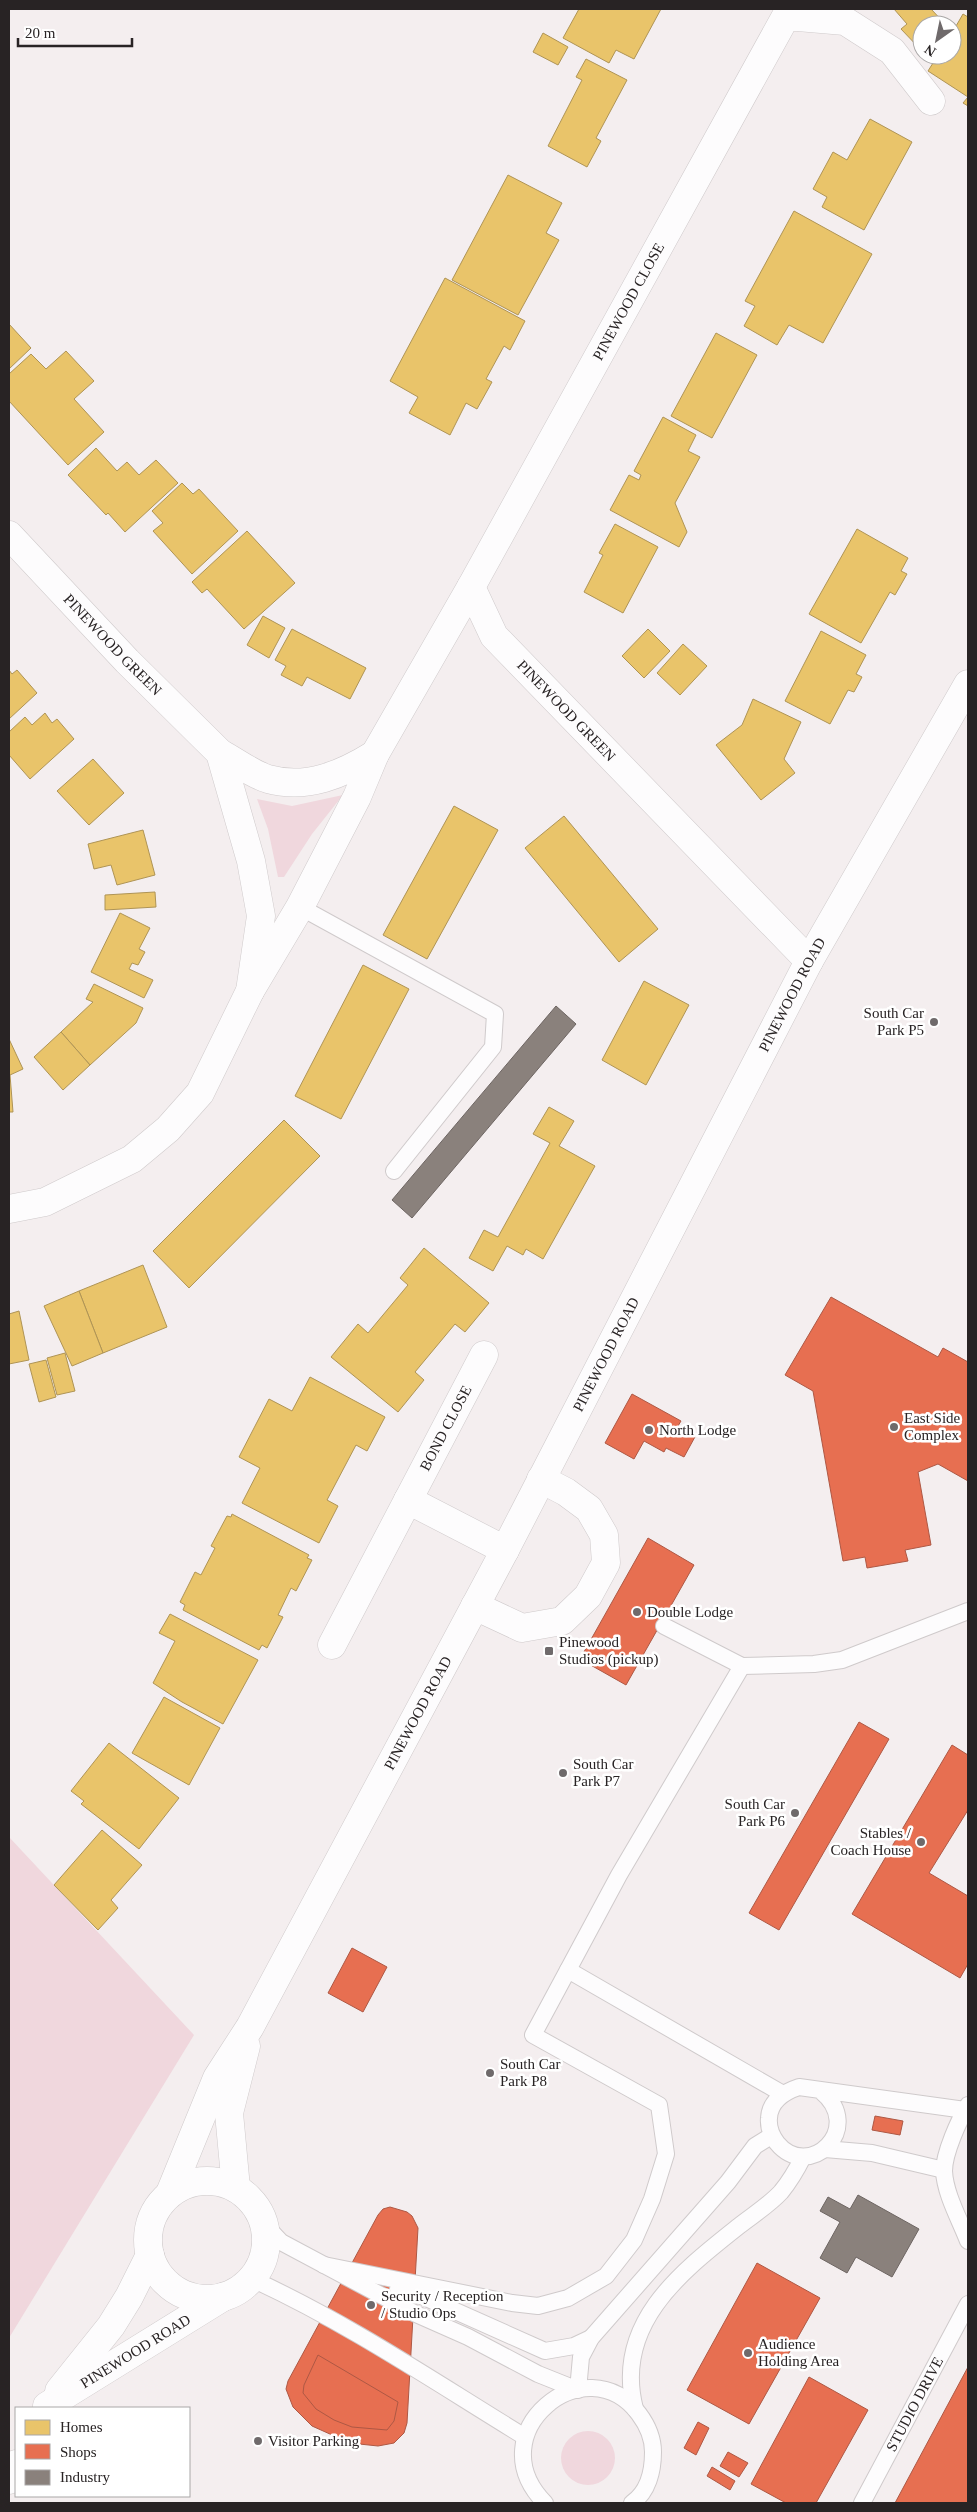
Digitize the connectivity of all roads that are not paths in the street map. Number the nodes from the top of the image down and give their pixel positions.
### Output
1 (930, 101) dead end
2 (9, 535) edge
3 (471, 587) junction
4 (968, 684) edge
5 (220, 753) junction
6 (375, 754) junction
7 (300, 907) junction
8 (809, 961) junction
9 (250, 992) junction
10 (394, 1171) dead end
11 (9, 1210) edge
12 (484, 1355) dead end
13 (541, 1479) junction
14 (408, 1500) junction
15 (505, 1550) junction
16 (475, 1606) junction
17 (968, 1611) edge
18 (664, 1626) dead end
19 (332, 1645) dead end
20 (742, 1666) junction
21 (568, 1970) junction
22 (250, 2027) junction
23 (821, 2091) junction
24 (783, 2094) junction
25 (967, 2108) edge
26 (771, 2136) junction
27 (825, 2149) junction
28 (803, 2157) junction
29 (946, 2162) junction
30 (236, 2188) junction
31 (170, 2193) junction
32 (264, 2224) junction
33 (968, 2241) edge
34 (150, 2255) junction
35 (324, 2265) junction
36 (252, 2279) junction
37 (223, 2297) junction
38 (968, 2304) edge
39 (591, 2338) junction
40 (578, 2390) junction
41 (46, 2407) edge
42 (635, 2409) junction
43 (525, 2437) junction
44 (15, 2466) edge
45 (9, 2480) edge
46 (545, 2503) edge
47 (632, 2503) edge
48 (862, 2503) edge

1 - 3 street, PINEWOOD CLOSE
2 - 5 street, PINEWOOD GREEN
3 - 6 street, PINEWOOD GREEN
3 - 8 street, PINEWOOD GREEN
4 - 8 street, PINEWOOD ROAD
5 - 6 street, PINEWOOD GREEN
5 - 9 street, PINEWOOD GREEN
6 - 7 street, PINEWOOD GREEN
7 - 9 street, PINEWOOD GREEN
7 - 10 lane
8 - 13 street, PINEWOOD ROAD
9 - 11 street, PINEWOOD GREEN
12 - 14 street, BOND CLOSE
13 - 15 street, PINEWOOD ROAD
13 - 16 street
14 - 15 street
14 - 19 street, BOND CLOSE
15 - 16 street, PINEWOOD ROAD
16 - 22 street, PINEWOOD ROAD
17 - 20 lane
18 - 20 lane
20 - 21 lane
21 - 24 lane
21 - 35 lane
22 - 30 street, PINEWOOD ROAD
22 - 31 street, PINEWOOD ROAD
23 - 24 lane
23 - 25 lane
23 - 27 lane
24 - 26 lane
25 - 29 lane
26 - 28 lane
26 - 39 lane
27 - 28 lane
27 - 29 lane
28 - 42 lane
29 - 33 lane
30 - 31 street
30 - 32 street
31 - 34 street
32 - 35 lane
32 - 36 street
34 - 37 street
34 - 41 street, PINEWOOD ROAD
35 - 39 lane
35 - 40 lane
36 - 37 street
36 - 43 lane
37 - 41 street, PINEWOOD ROAD
38 - 48 lane, STUDIO DRIVE
39 - 40 lane
40 - 42 lane
40 - 43 lane
42 - 47 lane
43 - 46 lane
44 - 45 street

